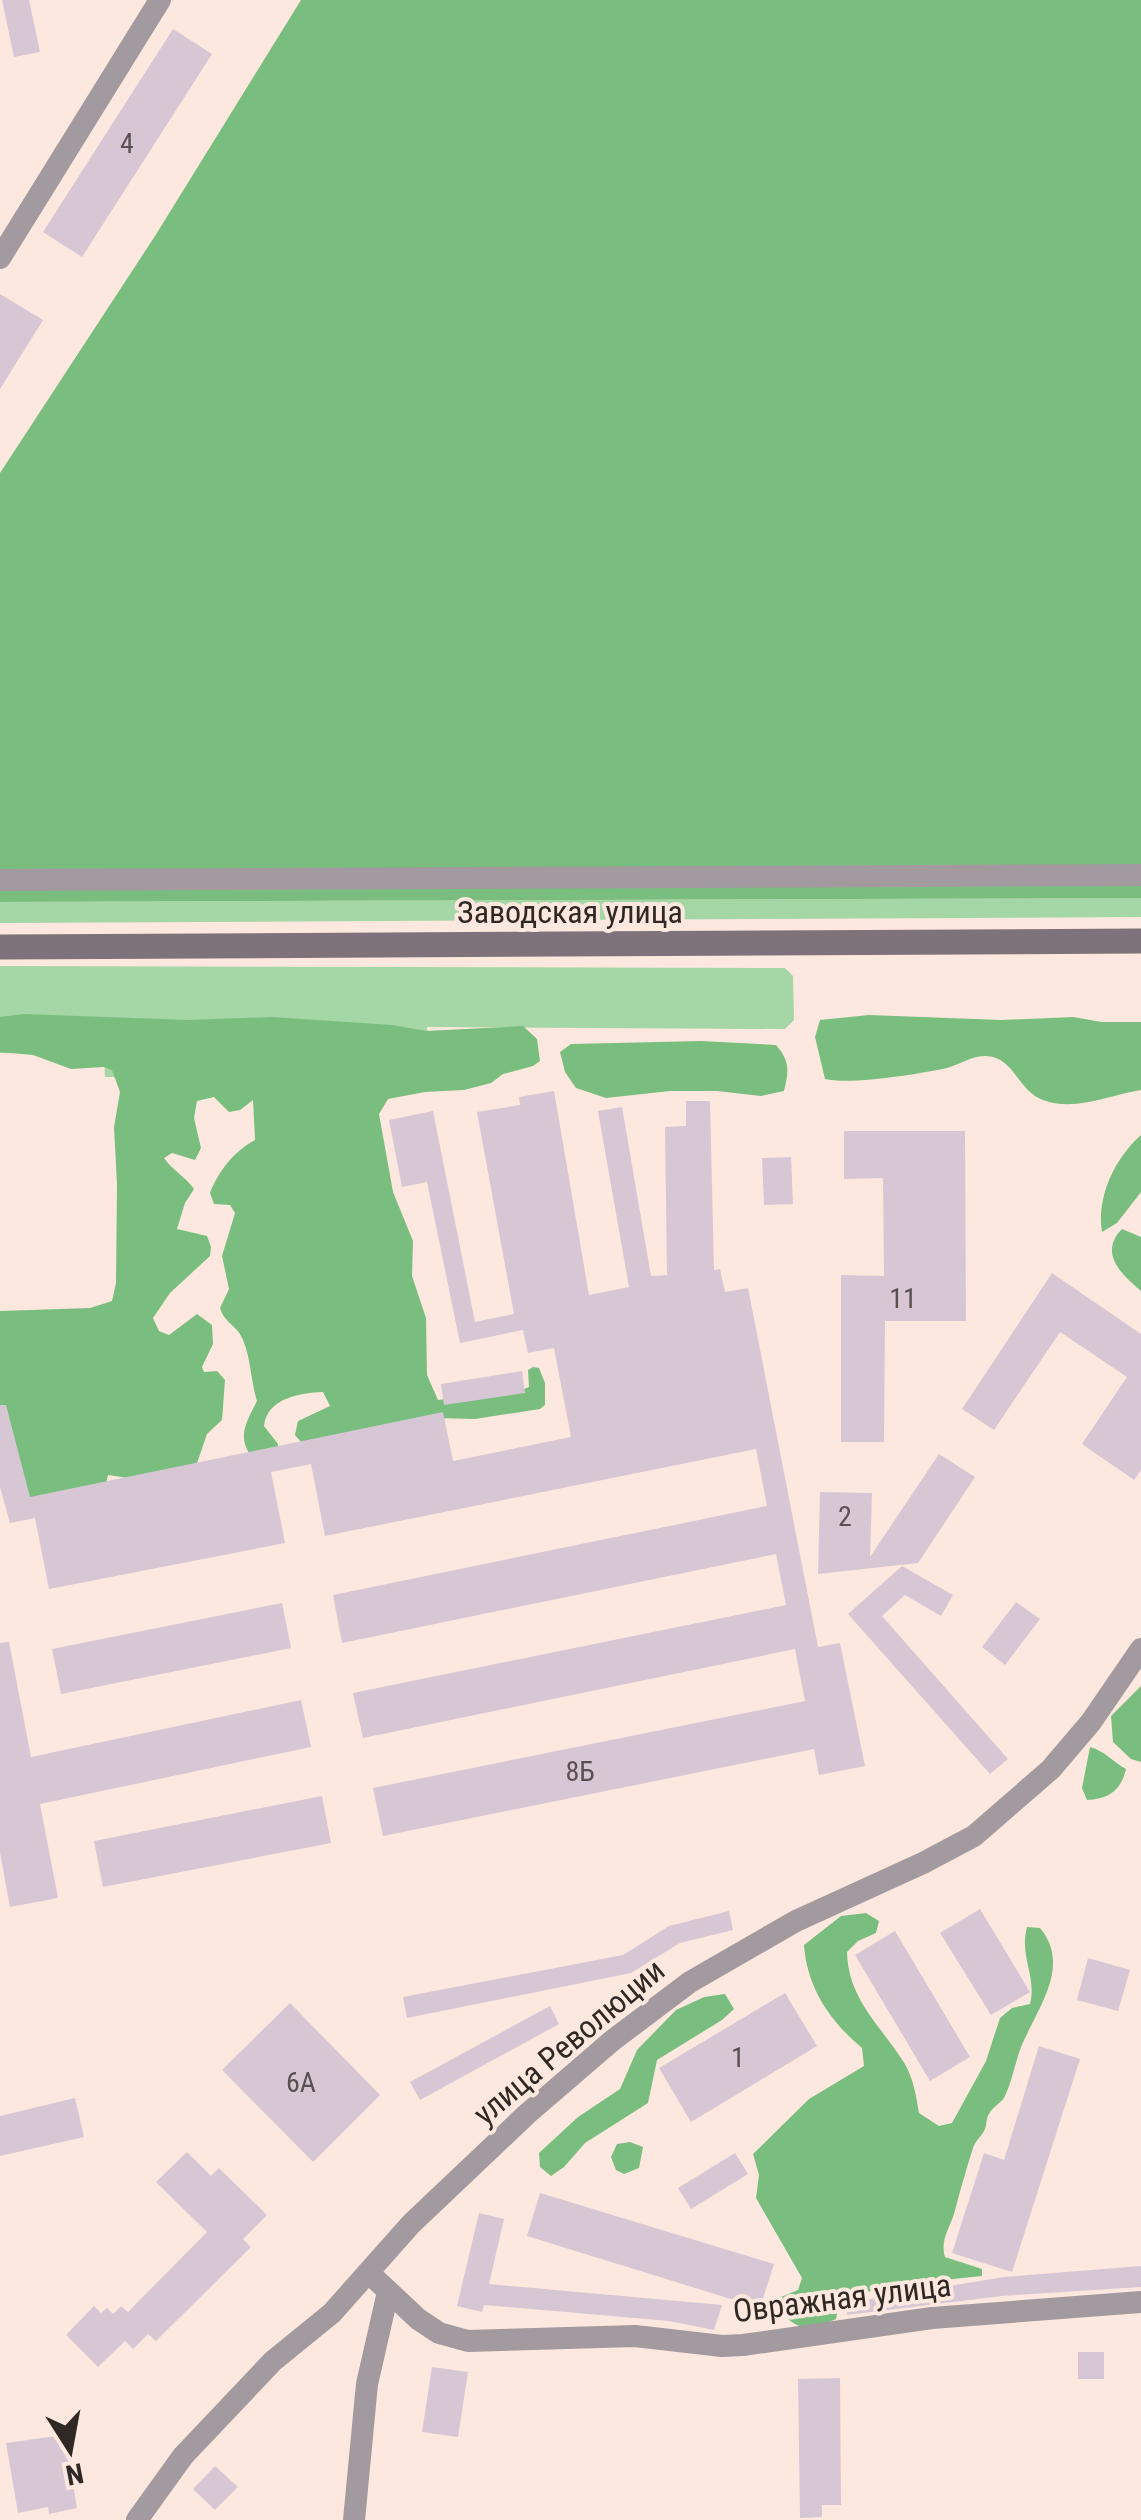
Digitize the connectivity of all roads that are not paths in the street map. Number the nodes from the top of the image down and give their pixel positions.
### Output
1 (160, 0) edge
2 (0, 258) edge
3 (1141, 875) edge
4 (0, 880) edge
5 (1141, 941) edge
6 (0, 946) edge
7 (1141, 1650) edge
8 (369, 2273) junction
9 (388, 2292) junction
10 (1141, 2302) edge
11 (137, 2520) edge
12 (354, 2520) edge

1 - 2 street
3 - 4 street
5 - 6 main road, Заводская улица
7 - 8 street, улица Революции
8 - 9 street, Овражная улица
8 - 11 street, улица Революции
9 - 10 street, Овражная улица
9 - 12 street

